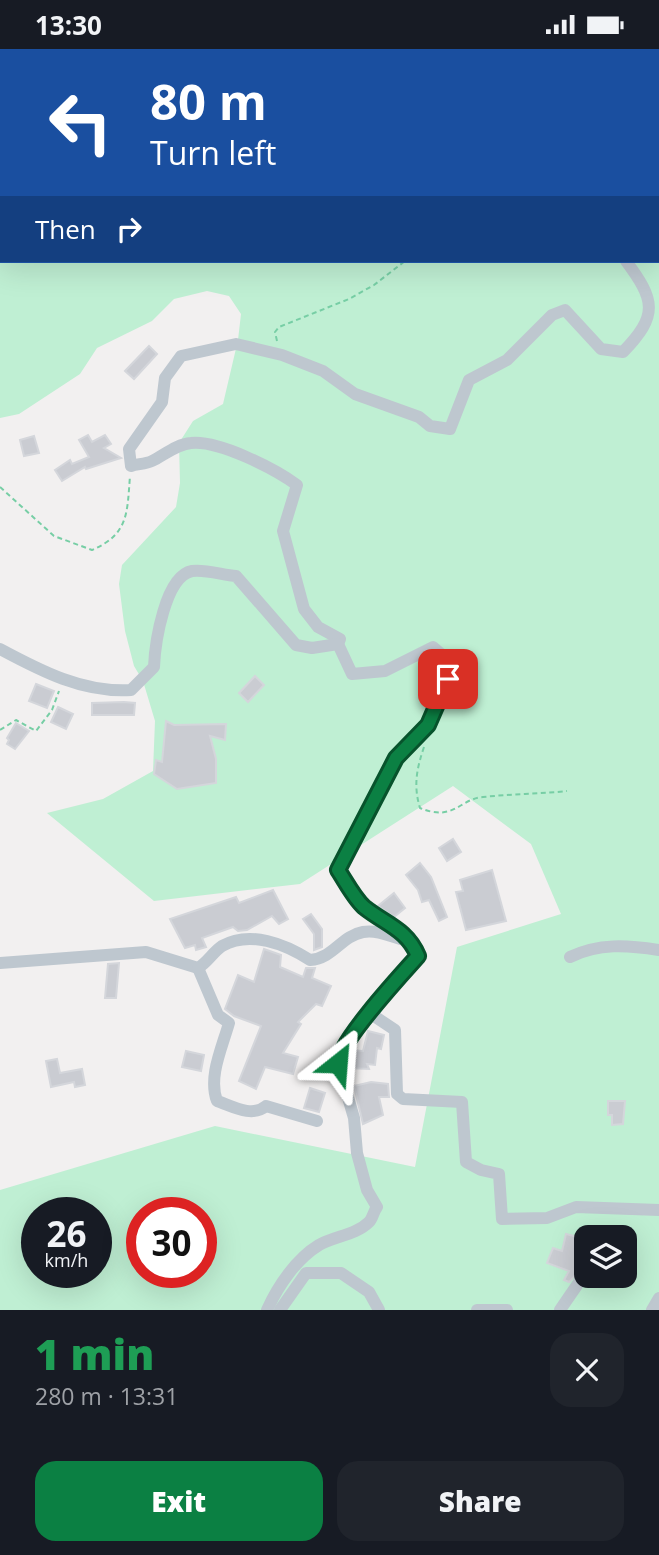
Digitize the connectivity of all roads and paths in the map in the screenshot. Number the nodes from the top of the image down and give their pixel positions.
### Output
1 (402, 263) edge
2 (627, 263) edge
3 (282, 355) junction
4 (131, 466) junction
5 (0, 487) edge
6 (338, 643) junction
7 (0, 649) edge
8 (60, 679) junction
9 (428, 725) junction
10 (0, 730) edge
11 (567, 791) dead end
12 (412, 942) junction
13 (659, 950) edge
14 (570, 957) dead end
15 (0, 963) edge
16 (198, 968) junction
17 (371, 1014) junction
18 (317, 1121) dead end
19 (659, 1210) edge
20 (575, 1288) edge
21 (659, 1298) edge
22 (267, 1310) edge
23 (280, 1310) edge
24 (379, 1310) edge
25 (477, 1310) edge
26 (507, 1310) edge
27 (560, 1310) edge
28 (652, 1310) edge

1 - 3 path
2 - 3 street
3 - 4 street
4 - 5 path
4 - 6 street
6 - 8 street
6 - 9 street
7 - 8 street
8 - 10 path
9 - 11 path
9 - 12 street
12 - 16 street
12 - 17 street
13 - 14 street
15 - 16 street
16 - 18 street
17 - 19 street
17 - 22 street
20 - 27 street
21 - 28 street
23 - 24 street
25 - 26 street

